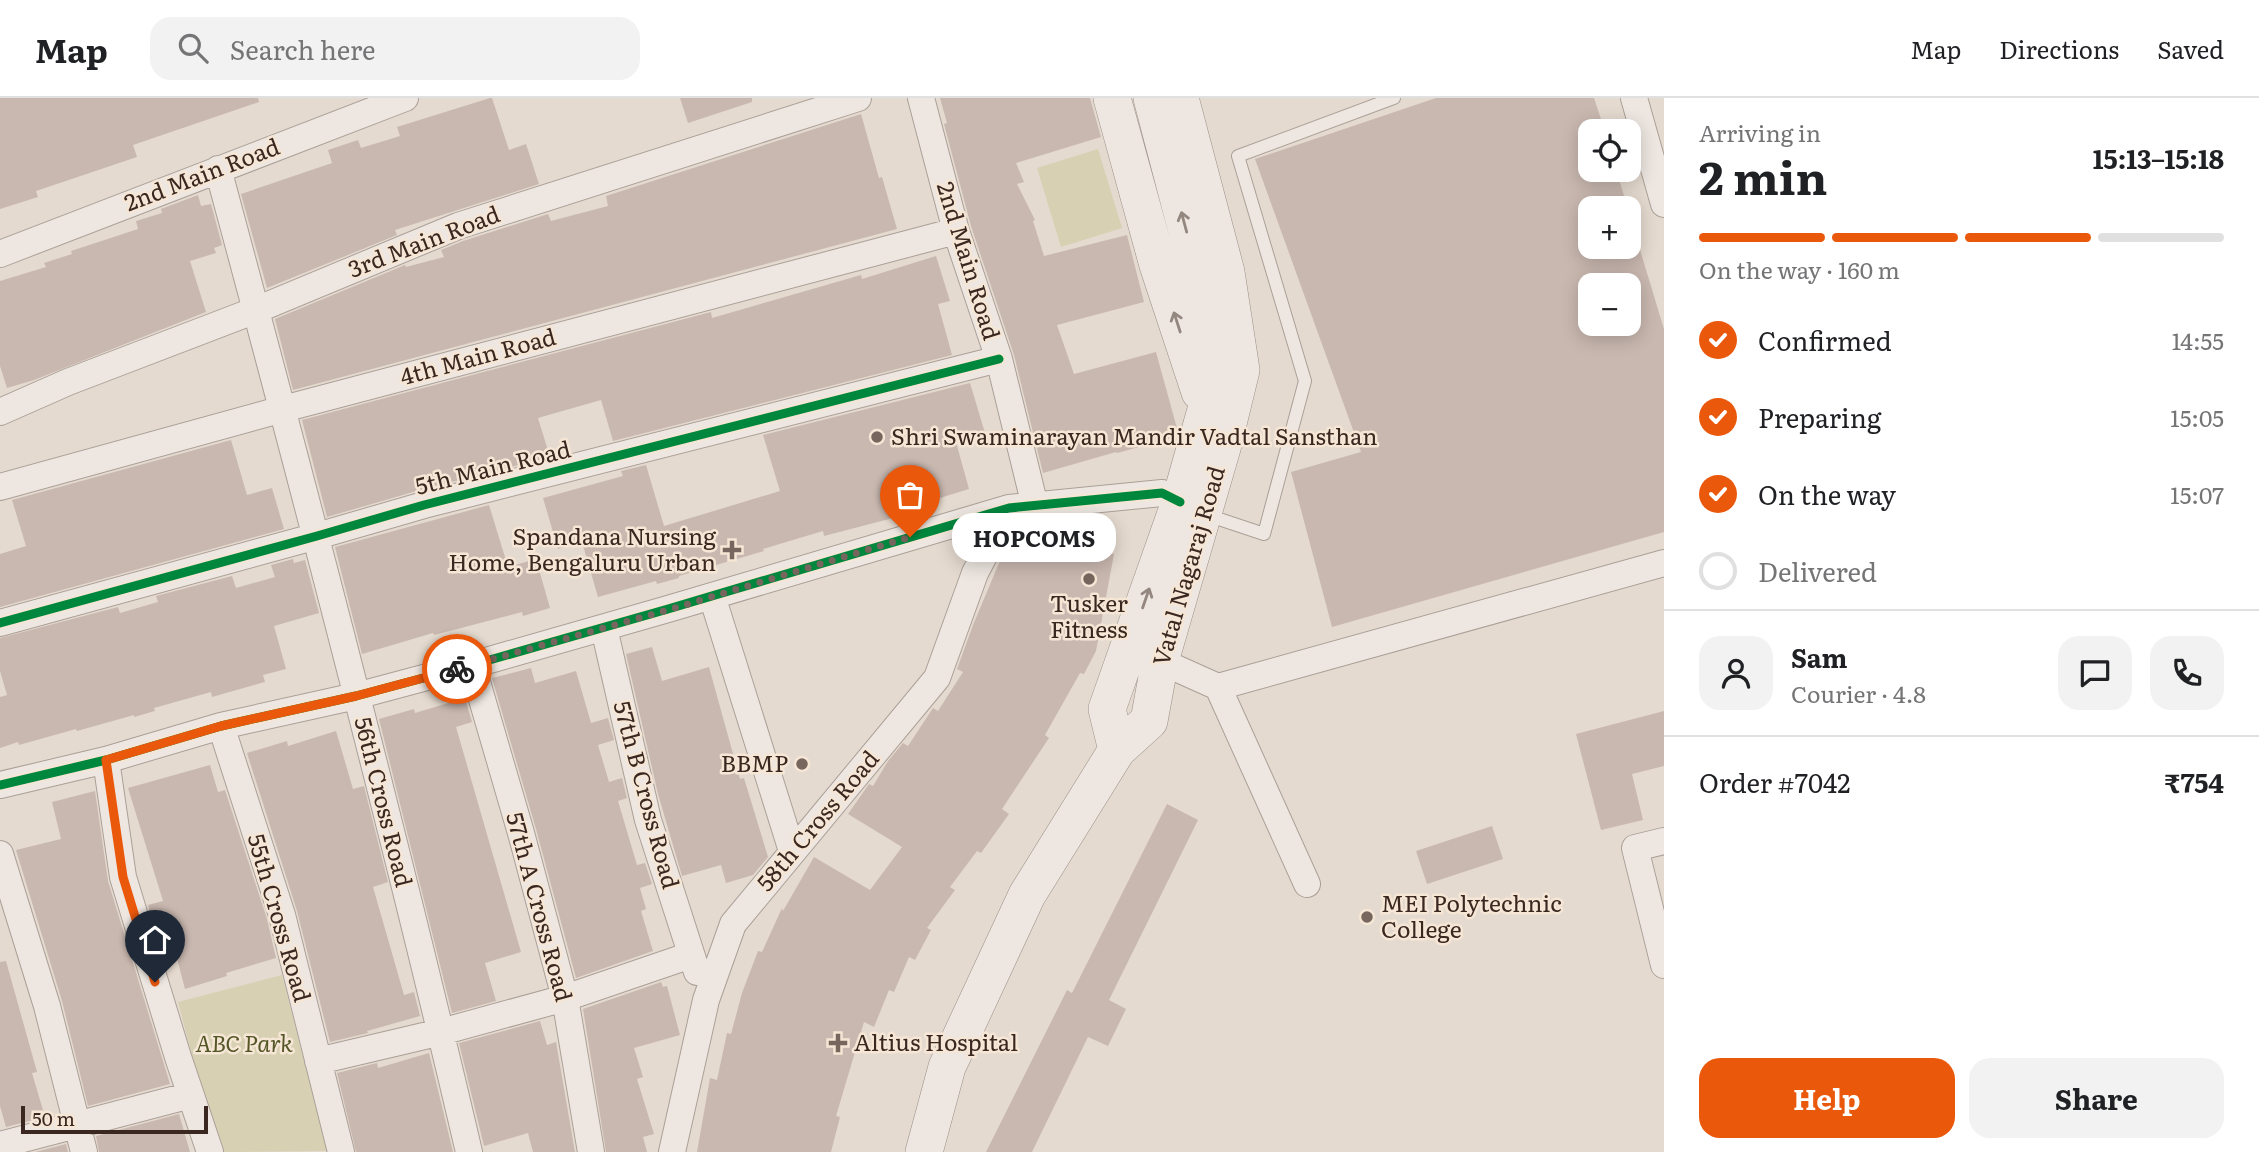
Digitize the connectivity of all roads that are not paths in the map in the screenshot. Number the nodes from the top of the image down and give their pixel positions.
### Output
1 (405, 98) edge
2 (858, 98) edge
3 (921, 98) edge
4 (1112, 98) edge
5 (1152, 98) edge
6 (1180, 98) edge
7 (1394, 98) edge
8 (1634, 98) edge
9 (218, 169) junction
10 (1664, 204) edge
11 (956, 231) junction
12 (0, 254) edge
13 (256, 310) junction
14 (999, 359) junction
15 (283, 409) junction
16 (1206, 410) junction
17 (0, 412) edge
18 (0, 486) edge
19 (1035, 506) junction
20 (1009, 508) junction
21 (1191, 508) junction
22 (317, 536) junction
23 (1664, 563) edge
24 (712, 596) junction
25 (0, 623) edge
26 (604, 628) junction
27 (1160, 661) junction
28 (472, 665) junction
29 (1219, 687) junction
30 (356, 696) junction
31 (221, 726) junction
32 (1117, 750) junction
33 (106, 760) junction
34 (0, 785) edge
35 (1664, 841) edge
36 (792, 851) junction
37 (0, 854) edge
38 (1307, 884) dead end
39 (1656, 901) edge
40 (691, 955) junction
41 (1664, 965) edge
42 (565, 998) junction
43 (706, 1000) junction
44 (441, 1032) junction
45 (318, 1061) junction
46 (191, 1095) junction
47 (77, 1125) junction
48 (0, 1145) edge
49 (84, 1152) edge
50 (210, 1152) edge
51 (341, 1152) edge
52 (469, 1152) edge
53 (591, 1152) edge
54 (672, 1152) edge
55 (924, 1152) edge

1 - 9 street, 2nd Main Road
2 - 13 street, 3rd Main Road
3 - 11 street, 2nd Main Road
16 -> 4 main road
16 -> 5 main road, Vatal Nagaraj Road
6 - 21 main road, Vatal Nagaraj Road
7 - 21 lane
8 - 10 street
9 - 12 street, 2nd Main Road
9 - 13 street, 56th Cross Road
11 - 14 street, 2nd Main Road
11 - 15 street, 4th Main Road
13 - 15 street, 56th Cross Road
13 - 17 street, 3rd Main Road
14 - 19 street, 2nd Main Road
14 - 22 street, 5th Main Road
15 - 18 street, 4th Main Road
15 - 22 street, 56th Cross Road
16 - 21 main road, Vatal Nagaraj Road
19 - 20 street
19 - 21 street
20 - 24 street
20 - 36 street, 58th Cross Road
21 - 27 main road, Vatal Nagaraj Road
32 -> 21 main road, Vatal Nagaraj Road
22 - 25 street, 5th Main Road
22 - 30 street, 56th Cross Road
23 - 29 street
24 - 26 street
24 - 36 street
26 - 28 street
26 - 40 street, 57th B Cross Road
27 - 29 street
27 - 32 main road, Vatal Nagaraj Road
28 - 30 street
28 - 42 street, 57th A Cross Road
29 - 38 street
30 - 31 street
30 - 44 street, 56th Cross Road
31 - 33 street
31 - 45 street, 55th Cross Road
32 - 55 main road, Vatal Nagaraj Road
33 - 34 street
33 - 46 street
35 - 39 street
36 - 43 street, 58th Cross Road
37 - 47 street
39 - 41 street
40 - 42 street
40 - 43 street, 57th B Cross Road
42 - 44 street
42 - 53 street, 57th A Cross Road
43 - 54 street, 58th Cross Road
44 - 45 street
44 - 52 street, 56th Cross Road
45 - 51 street, 55th Cross Road
46 - 47 street
46 - 50 street
47 - 48 street
47 - 49 street

